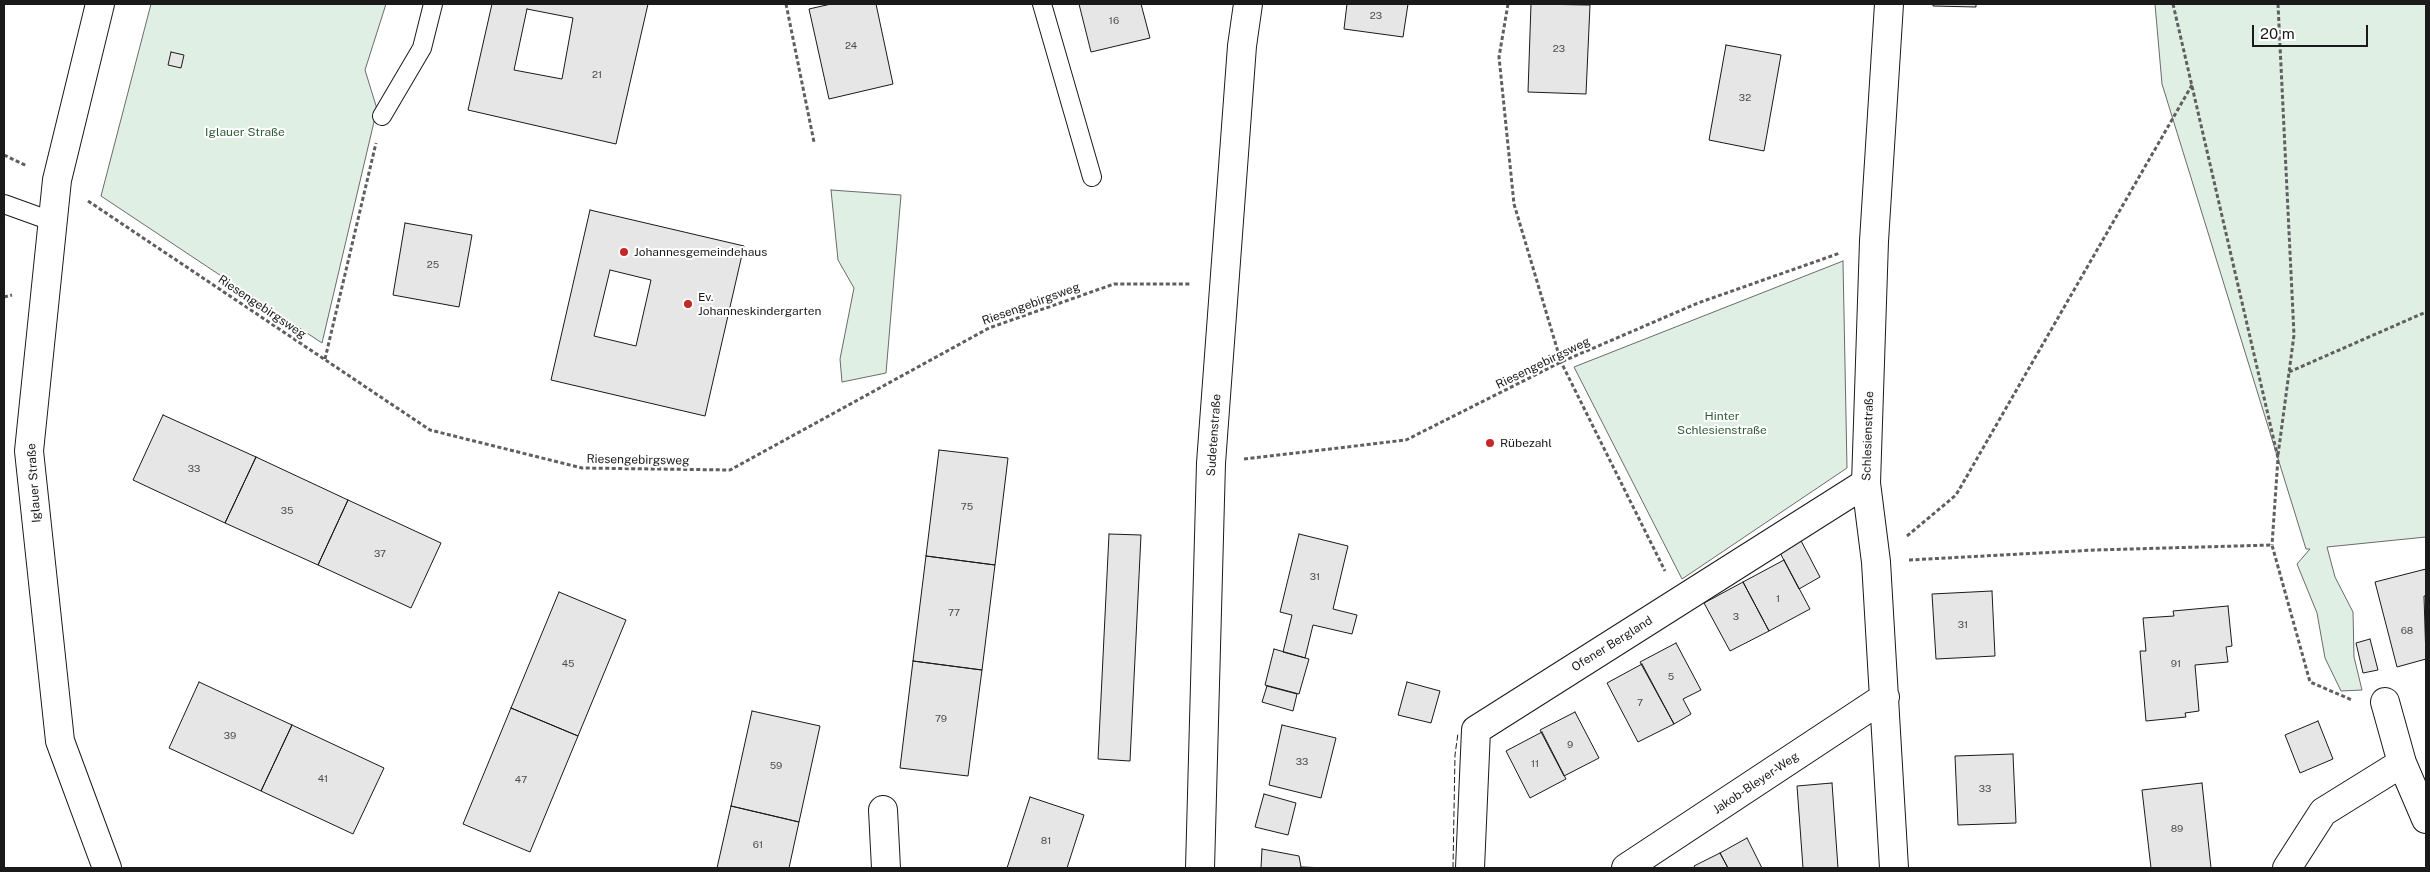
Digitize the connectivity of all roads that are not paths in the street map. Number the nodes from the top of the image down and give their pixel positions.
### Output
1 (100, 4) edge
2 (433, 4) edge
3 (1042, 4) edge
4 (1248, 4) edge
5 (1888, 4) edge
6 (382, 116) road end
7 (1092, 177) dead end
8 (4, 204) edge
9 (54, 222) junction
10 (1866, 483) junction
11 (1885, 697) junction
12 (2387, 708) road end
13 (2402, 763) junction
14 (883, 810) dead end
15 (2426, 819) edge
16 (107, 868) edge
17 (886, 868) edge
18 (1200, 868) edge
19 (1470, 868) edge
20 (1626, 868) edge
21 (1894, 868) edge
22 (2287, 868) edge

1 - 9 street, Iglauer Straße
2 - 6 lane
3 - 7 lane
4 - 18 street, Sudetenstraße
5 - 10 street, Schlesienstraße
8 - 9 lane
9 - 16 street, Iglauer Straße
10 - 11 street, Schlesienstraße
10 - 19 street, Ofener Bergland
11 - 20 street, Jakob-Bleyer-Weg
11 - 21 street, Schlesienstraße
12 - 13 street
13 - 15 street
13 - 22 street
14 - 17 street

